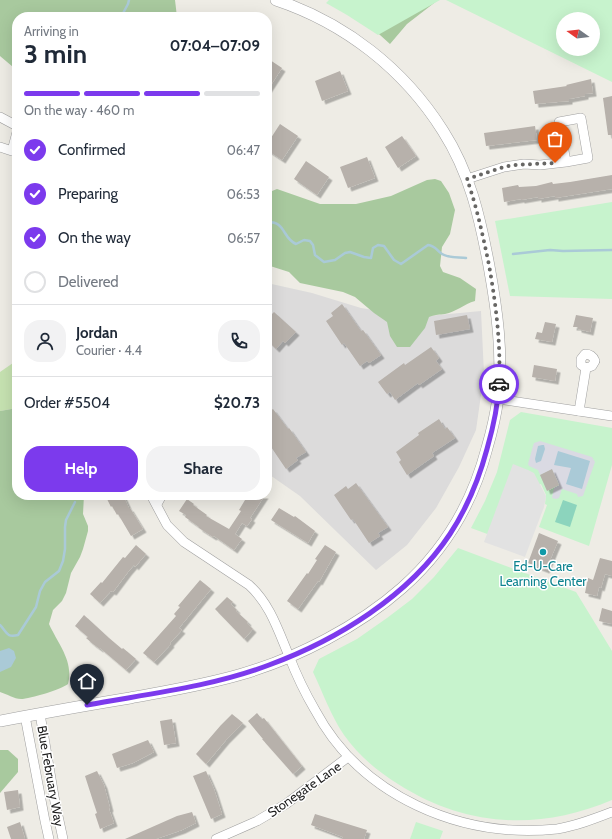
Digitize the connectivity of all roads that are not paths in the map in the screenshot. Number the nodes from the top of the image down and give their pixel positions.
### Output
1 (276, 0) edge
2 (0, 117) edge
3 (12, 123) edge
4 (0, 147) edge
5 (12, 150) edge
6 (566, 162) junction
7 (467, 179) junction
8 (586, 368) dead end
9 (498, 399) junction
10 (579, 411) junction
11 (612, 416) edge
12 (155, 500) edge
13 (159, 500) edge
14 (157, 504) junction
15 (289, 657) junction
16 (40, 714) junction
17 (24, 716) junction
18 (0, 720) edge
19 (348, 757) junction
20 (612, 812) edge
21 (49, 839) edge
22 (63, 839) edge
23 (216, 839) edge

1 - 7 street
2 - 3 street
4 - 5 street
6 - 6 street
6 - 7 street
7 - 9 street
8 - 10 street
9 - 10 street
9 - 15 street
10 - 11 street
12 - 14 street
13 - 14 street
14 - 15 street
15 - 16 street
15 - 19 street
16 - 17 street
16 - 22 street, Blue February Way
17 - 18 street
17 - 21 street, Blue February Way
19 - 20 street
19 - 23 street, Stonegate Lane

